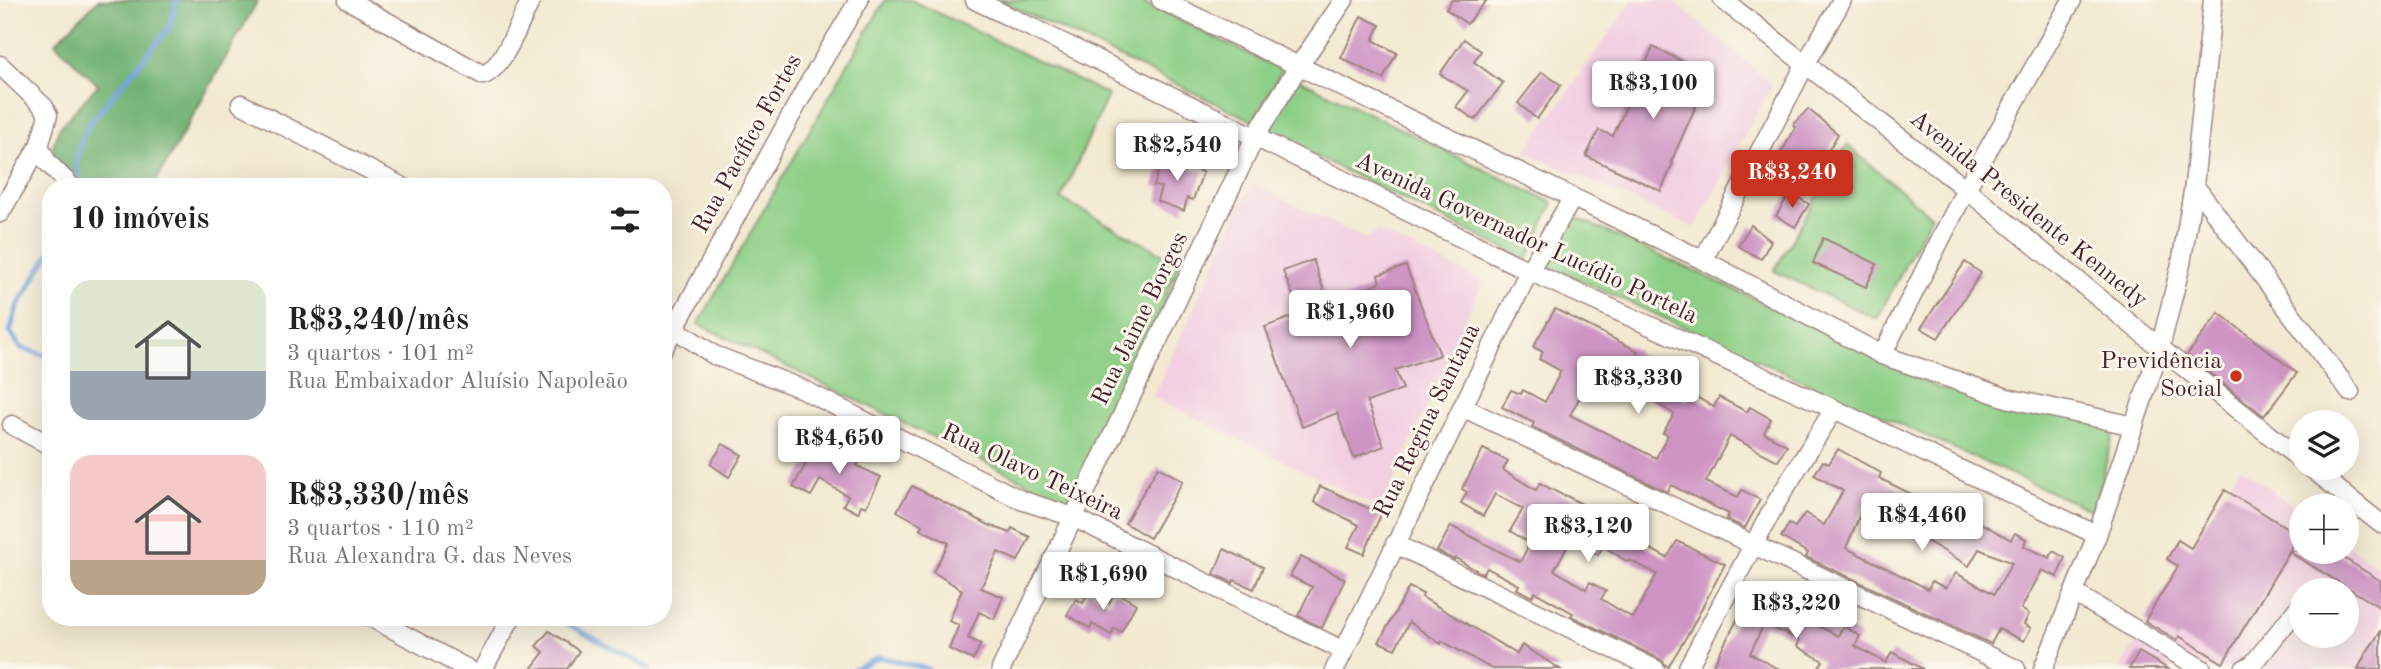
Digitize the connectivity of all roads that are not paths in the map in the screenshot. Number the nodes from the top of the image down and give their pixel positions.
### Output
1 (348, 0) edge
2 (531, 0) edge
3 (859, 0) edge
4 (975, 0) edge
5 (1344, 0) edge
6 (1723, 0) edge
7 (1842, 0) edge
8 (2072, 0) edge
9 (2213, 0) edge
10 (1164, 1) edge
11 (0, 65) edge
12 (1804, 65) junction
13 (1297, 67) junction
14 (241, 104) dead end
15 (1255, 137) junction
16 (39, 146) junction
17 (63, 178) edge
18 (385, 178) edge
19 (2194, 185) junction
20 (1966, 189) junction
21 (1572, 199) junction
22 (0, 213) edge
23 (1703, 260) junction
24 (1529, 271) junction
25 (672, 320) edge
26 (672, 327) edge
27 (2160, 348) junction
28 (1882, 355) junction
29 (2350, 392) dead end
30 (1462, 407) junction
31 (1834, 409) junction
32 (12, 425) dead end
33 (2134, 426) junction
34 (42, 441) edge
35 (2289, 450) edge
36 (2326, 480) edge
37 (1073, 517) junction
38 (2381, 524) edge
39 (2097, 535) junction
40 (1395, 544) junction
41 (1753, 546) junction
42 (2074, 593) junction
43 (2289, 619) edge
44 (387, 626) edge
45 (507, 626) edge
46 (1344, 651) junction
47 (468, 669) edge
48 (483, 669) edge
49 (1001, 669) edge
50 (1335, 669) edge
51 (1655, 669) edge
52 (1687, 669) edge
53 (2016, 669) edge
54 (2043, 669) edge
55 (2202, 669) edge
56 (2244, 669) edge

1 - 2 street
3 - 25 street, Rua Pacífico Fortes
4 - 15 street, Avenida Governador Lucídio Portela
5 - 13 street, Rua Jaime Borges
6 - 12 street, Avenida Presidente Kennedy
7 - 12 street
8 - 20 street
9 - 19 street
10 - 13 street
11 - 16 street
12 - 20 street, Avenida Presidente Kennedy
12 - 23 street
13 - 15 street, Rua Jaime Borges
13 - 21 street
14 - 18 street
15 - 24 street, Avenida Governador Lucídio Portela
15 - 37 street, Rua Jaime Borges
16 - 17 street
16 - 22 street
19 - 27 street
19 - 29 street
20 - 27 street, Avenida Presidente Kennedy
20 - 28 street
21 - 23 street
21 - 24 street, Rua Regina Santana
23 - 28 street
24 - 30 street, Rua Regina Santana
24 - 31 street, Avenida Governador Lucídio Portela
26 - 37 street, Rua Olavo Teixeira
27 - 33 street
27 - 35 street, Avenida Presidente Kennedy
28 - 33 street
30 - 40 street, Rua Regina Santana
30 - 41 street
31 - 39 street, Avenida Governador Lucídio Portela
31 - 41 street
32 - 34 street
33 - 39 street
36 - 38 street
37 - 46 street, Rua Olavo Teixeira
37 - 49 street, Rua Jaime Borges
39 - 42 street
40 - 46 street, Rua Regina Santana
40 - 51 street
41 - 52 street
41 - 53 street
42 - 54 street
42 - 55 street
43 - 56 street
44 - 47 street
45 - 48 street
46 - 50 street, Rua Regina Santana

